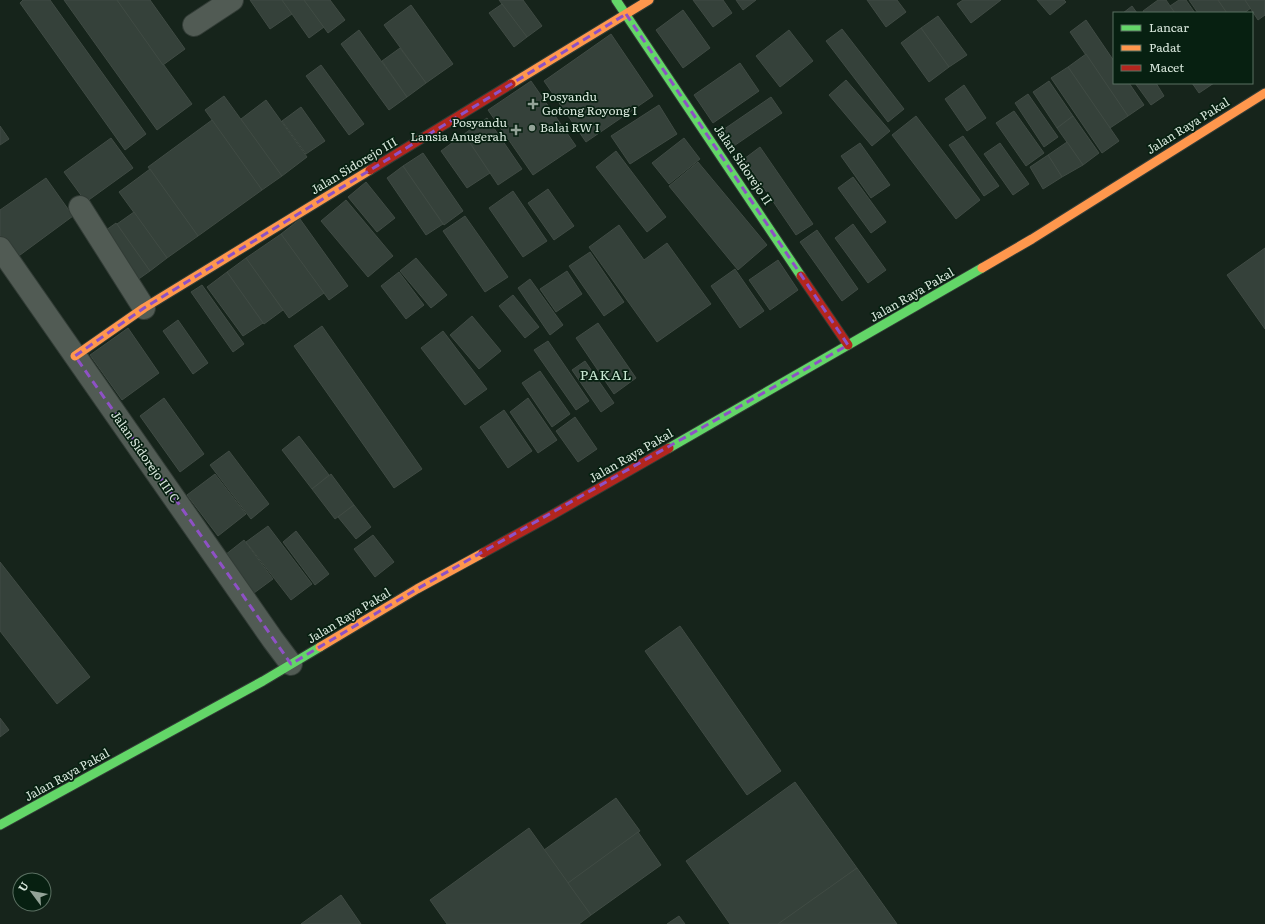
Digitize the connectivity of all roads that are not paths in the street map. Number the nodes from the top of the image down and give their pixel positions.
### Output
1 (232, 0) edge
2 (616, 0) edge
3 (649, 0) edge
4 (626, 14) junction
5 (194, 25) dead end
6 (1265, 93) edge
7 (80, 207) dead end
8 (0, 248) edge
9 (144, 308) junction
10 (848, 345) junction
11 (75, 356) junction
12 (291, 664) junction
13 (0, 825) edge

1 - 5 street
2 - 4 main road, Jalan Sidorejo II
3 - 4 main road, Jalan Sidorejo III
4 - 9 main road, Jalan Sidorejo III
4 - 10 main road, Jalan Sidorejo II
6 - 10 main road, Jalan Raya Pakal
7 - 9 street
8 - 11 street, Jalan Sidorejo III C
9 - 11 main road, Jalan Sidorejo III
10 - 12 main road, Jalan Raya Pakal
11 - 12 street, Jalan Sidorejo III C
12 - 13 main road, Jalan Raya Pakal

